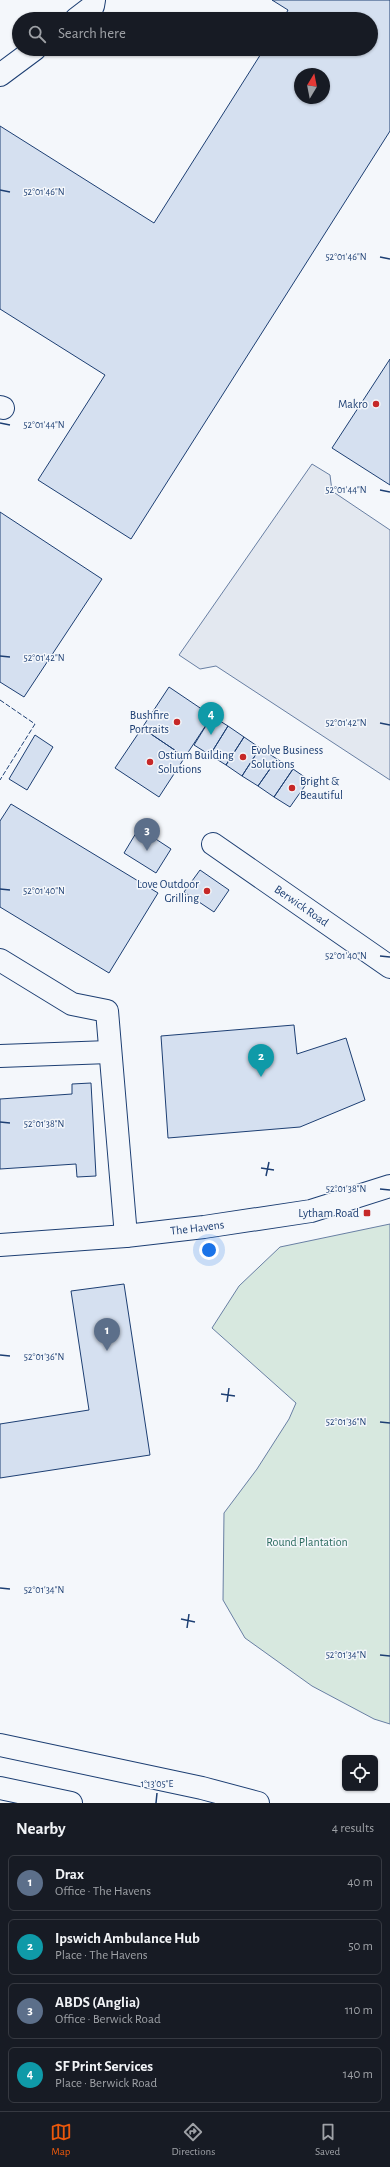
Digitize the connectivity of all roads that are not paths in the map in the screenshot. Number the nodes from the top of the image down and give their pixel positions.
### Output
1 (94, 0) edge
2 (85, 12) edge
3 (26, 56) edge
4 (0, 75) edge
5 (213, 844) dead end
6 (0, 960) edge
7 (390, 967) edge
8 (109, 1052) junction
9 (0, 1056) edge
10 (390, 1186) edge
11 (126, 1236) junction
12 (0, 1245) edge
13 (0, 1745) edge
14 (0, 1788) edge
15 (71, 1803) edge
16 (258, 1803) edge

1 - 2 main road
3 - 4 main road
5 - 7 main road, Berwick Road
6 - 8 main road
8 - 9 main road
8 - 11 main road
10 - 11 main road, The Havens
11 - 12 main road, The Havens
13 - 16 main road
14 - 15 main road

